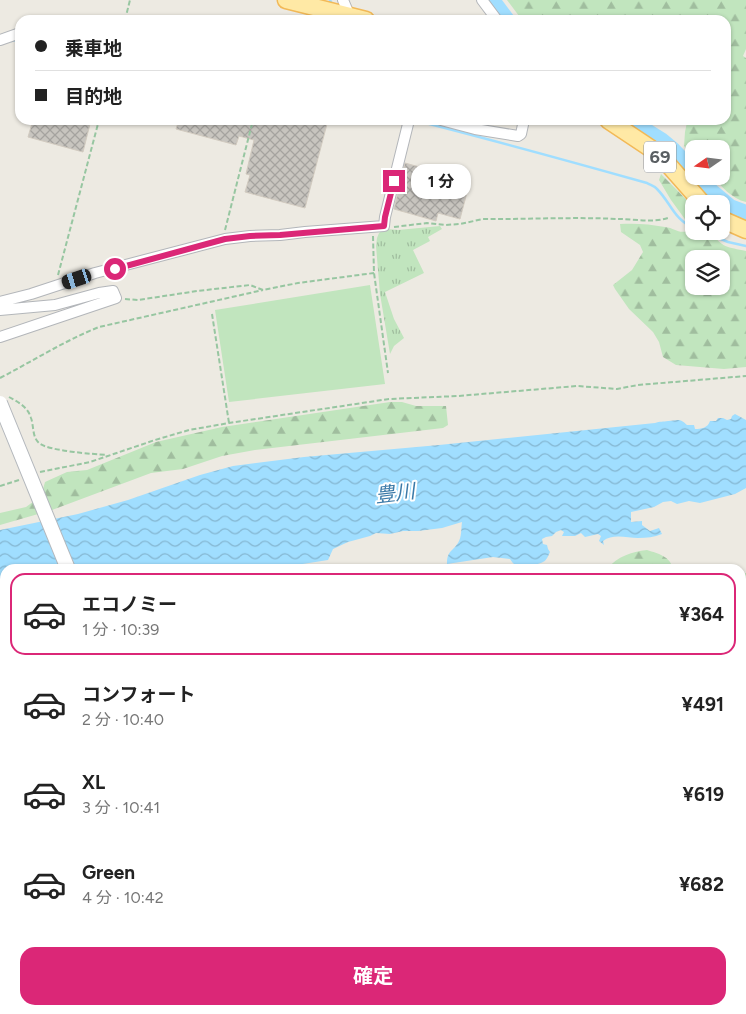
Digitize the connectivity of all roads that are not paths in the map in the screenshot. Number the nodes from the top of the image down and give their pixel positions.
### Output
1 (286, 0) edge
2 (343, 0) edge
3 (482, 0) edge
4 (340, 15) edge
5 (350, 15) edge
6 (494, 15) edge
7 (15, 35) edge
8 (0, 40) edge
9 (408, 125) edge
10 (460, 125) edge
11 (523, 125) edge
12 (616, 125) edge
13 (695, 195) edge
14 (730, 224) edge
15 (746, 230) edge
16 (0, 302) edge
17 (0, 310) edge
18 (0, 337) edge
19 (4, 399) edge
20 (66, 564) edge

1 - 4 main road
2 - 5 street
3 - 6 street
7 - 8 street
9 - 16 street
10 - 11 street
12 - 13 main road, 69
14 - 15 main road
17 - 18 street
19 - 20 main road, bridge

